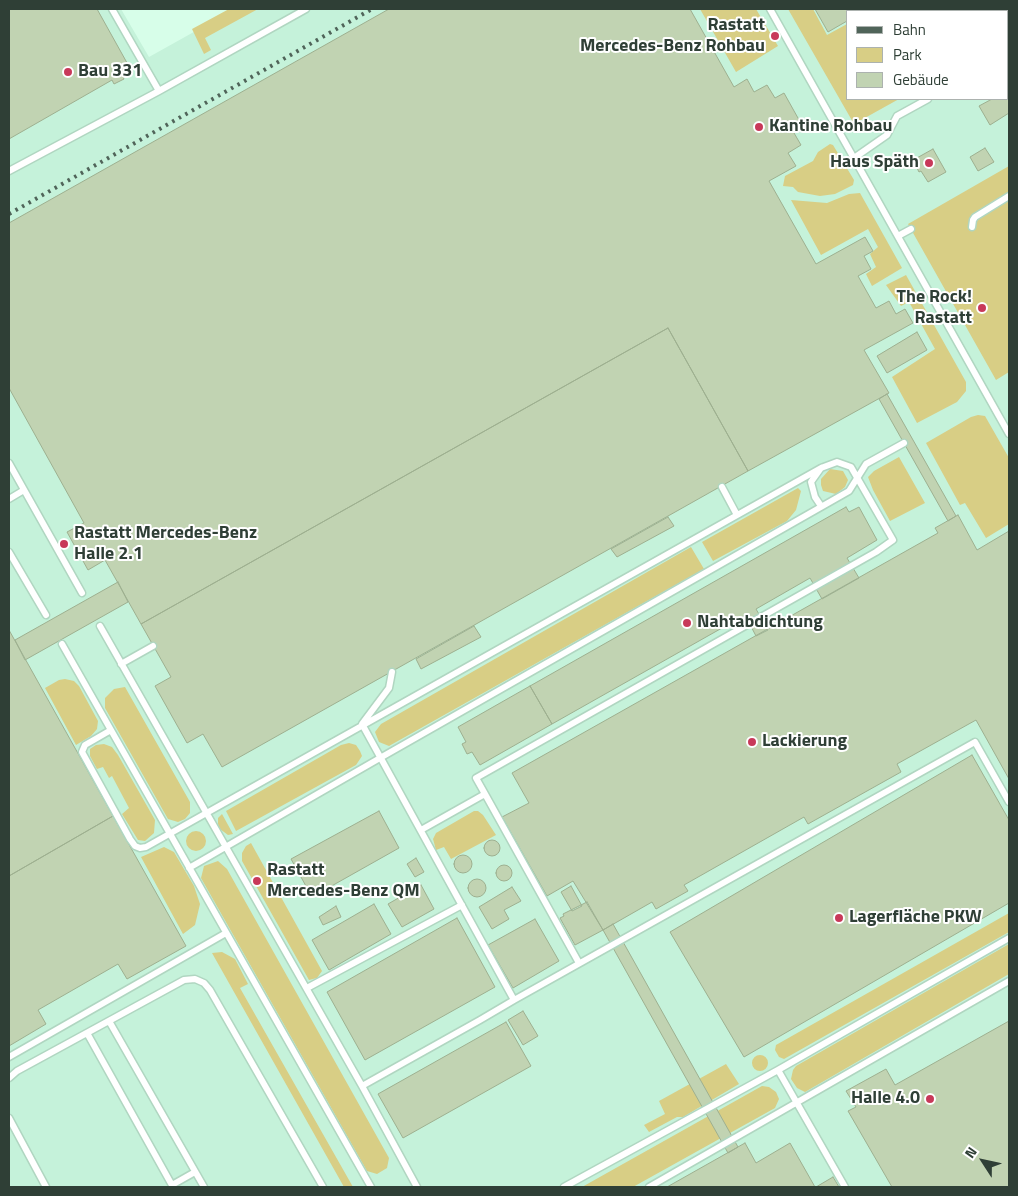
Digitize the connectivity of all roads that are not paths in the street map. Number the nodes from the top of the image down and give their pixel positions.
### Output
1 (112, 9) edge
2 (306, 9) edge
3 (770, 9) edge
4 (159, 91) junction
5 (926, 100) edge
6 (854, 158) junction
7 (9, 171) edge
8 (1009, 196) edge
9 (972, 227) dead end
10 (911, 229) dead end
11 (898, 236) junction
12 (1009, 434) edge
13 (904, 443) dead end
14 (9, 463) edge
15 (821, 468) junction
16 (857, 476) junction
17 (722, 487) dead end
18 (24, 490) junction
19 (9, 499) edge
20 (821, 506) junction
21 (737, 515) junction
22 (9, 552) edge
23 (82, 594) dead end
24 (46, 614) dead end
25 (100, 626) dead end
26 (62, 644) dead end
27 (154, 646) dead end
28 (121, 664) junction
29 (392, 672) dead end
30 (362, 724) junction
31 (111, 730) junction
32 (380, 758) junction
33 (485, 794) junction
34 (1009, 802) edge
35 (206, 813) junction
36 (420, 830) junction
37 (170, 834) junction
38 (226, 848) junction
39 (190, 868) junction
40 (462, 905) junction
41 (226, 933) junction
42 (1009, 938) edge
43 (579, 963) junction
44 (1009, 981) edge
45 (307, 988) junction
46 (514, 1000) junction
47 (109, 1020) junction
48 (87, 1033) junction
49 (9, 1057) edge
50 (778, 1070) junction
51 (9, 1078) edge
52 (362, 1086) junction
53 (797, 1103) junction
54 (9, 1118) edge
55 (195, 1172) junction
56 (173, 1186) edge
57 (46, 1187) edge
58 (204, 1187) edge
59 (323, 1187) edge
60 (371, 1187) edge
61 (417, 1187) edge
62 (564, 1187) edge
63 (649, 1187) edge
64 (845, 1187) edge

1 - 4 lane
2 - 4 lane
3 - 6 lane
4 - 7 lane
5 - 6 lane
6 - 11 lane
8 - 9 lane
10 - 11 lane
11 - 12 lane
13 - 16 lane
14 - 18 lane
15 - 16 lane
15 - 20 lane
15 - 21 lane
16 - 20 lane
16 - 33 lane
17 - 21 lane
18 - 19 lane
18 - 23 lane
20 - 32 lane
21 - 30 lane
22 - 24 lane
25 - 28 lane
26 - 31 lane
27 - 28 lane
28 - 35 lane
29 - 30 lane
30 - 32 lane
30 - 35 lane
31 - 37 lane
31 - 37 lane
32 - 36 lane
32 - 38 lane
33 - 36 lane
33 - 43 lane
34 - 43 lane
35 - 37 lane
35 - 38 lane
36 - 40 lane
37 - 39 lane
38 - 39 lane
38 - 45 lane
39 - 41 lane
40 - 45 lane
40 - 46 lane
41 - 49 lane
41 - 60 lane
42 - 50 lane
43 - 46 lane
44 - 53 lane
45 - 52 lane
46 - 52 lane
47 - 48 lane
47 - 55 lane
47 - 59 lane
48 - 51 lane
48 - 56 lane
50 - 53 lane
50 - 62 lane
52 - 61 lane
53 - 63 lane
53 - 64 lane
54 - 57 lane
55 - 56 lane
55 - 58 lane

